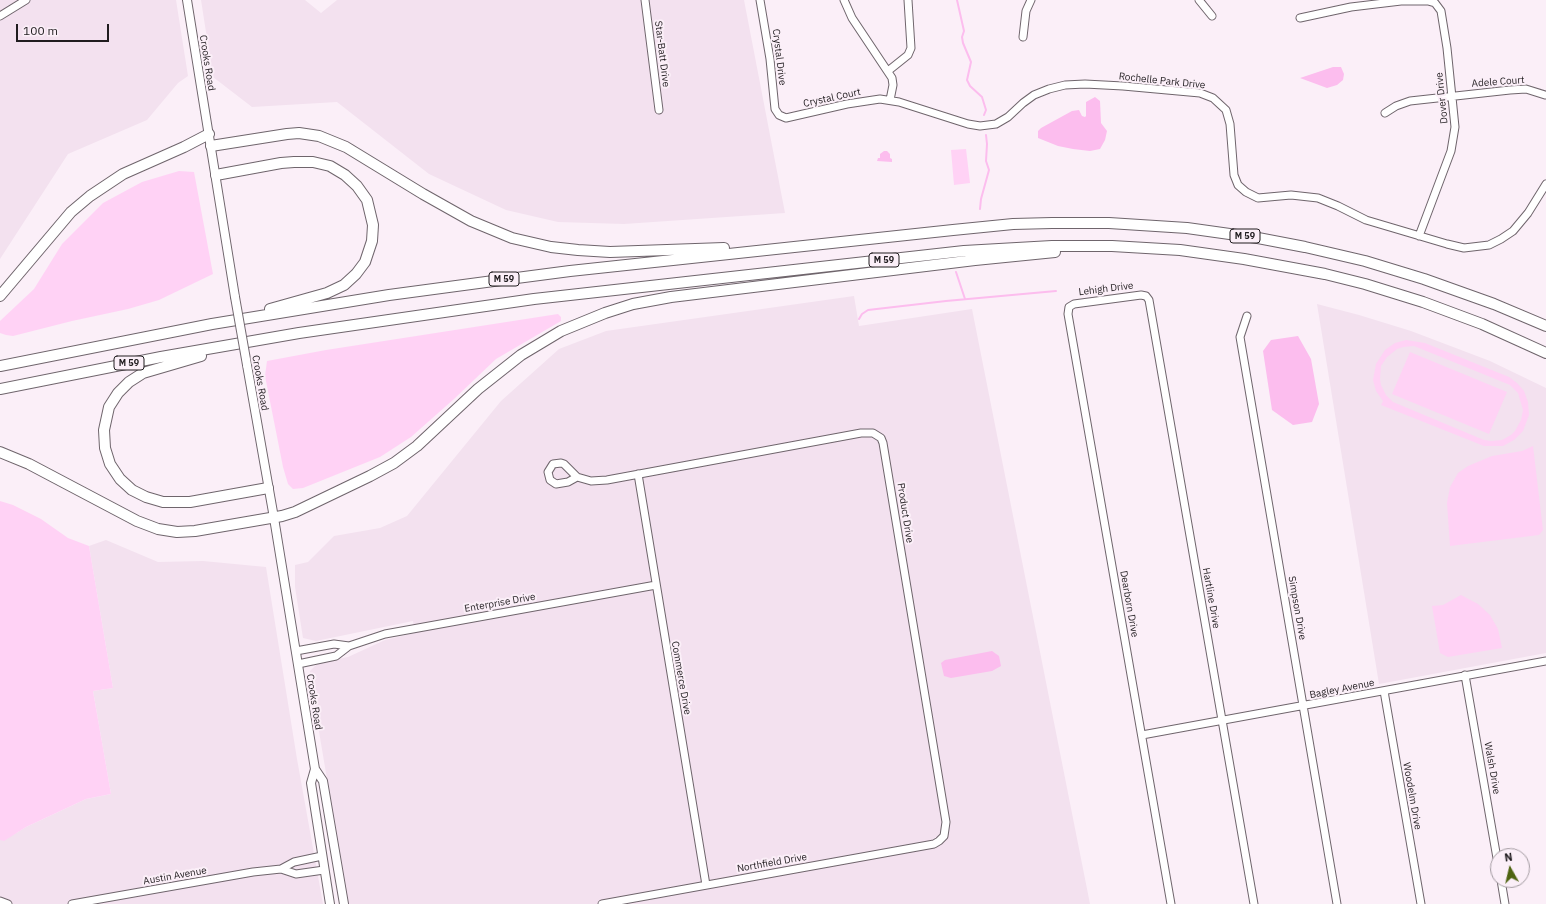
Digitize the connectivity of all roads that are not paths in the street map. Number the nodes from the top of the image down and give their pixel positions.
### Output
1 (26, 0) edge
2 (186, 0) edge
3 (645, 0) edge
4 (760, 0) edge
5 (844, 0) edge
6 (908, 0) edge
7 (1031, 0) edge
8 (1199, 0) edge
9 (1386, 1) edge
10 (0, 16) edge
11 (1212, 16) dead end
12 (1300, 18) dead end
13 (1023, 37) dead end
14 (888, 71) junction
15 (1545, 95) dead end
16 (1452, 97) junction
17 (890, 100) junction
18 (659, 110) dead end
19 (1385, 113) dead end
20 (779, 115) joint
21 (209, 134) junction
22 (211, 146) junction
23 (216, 175) junction
24 (1546, 184) edge
25 (1419, 236) junction
26 (798, 246) junction
27 (1112, 246) junction
28 (0, 296) edge
29 (1146, 296) joint
30 (1069, 307) joint
31 (1247, 316) dead end
32 (212, 324) junction
33 (1546, 326) edge
34 (260, 340) junction
35 (1546, 353) edge
36 (0, 366) edge
37 (0, 389) edge
38 (0, 452) edge
39 (638, 474) junction
40 (577, 477) dead end
41 (268, 488) junction
42 (274, 518) junction
43 (656, 585) junction
44 (349, 646) junction
45 (296, 651) junction
46 (1546, 661) edge
47 (298, 664) junction
48 (1466, 675) junction
49 (1384, 691) junction
50 (1303, 706) junction
51 (1222, 721) junction
52 (1142, 735) junction
53 (315, 769) junction
54 (944, 836) joint
55 (1495, 848) edge
56 (322, 856) junction
57 (281, 869) junction
58 (338, 869) junction
59 (324, 870) junction
60 (706, 885) junction
61 (1502, 888) edge
62 (0, 901) edge
63 (8, 904) edge
64 (72, 904) edge
65 (330, 904) edge
66 (344, 904) edge
67 (602, 904) edge
68 (1171, 904) edge
69 (1254, 904) edge
70 (1337, 904) edge
71 (1421, 904) edge
72 (1505, 904) edge

1 - 10 street
2 - 21 main road, Crooks Road
3 - 18 street, Star-Batt Drive
4 - 20 street, Crystal Drive
5 - 14 street
6 - 14 street
7 - 13 street
8 - 11 street
9 - 12 street
9 - 16 street, Dover Drive
14 - 17 street
15 - 16 street, Adele Court
16 - 19 street, Adele Court
16 - 25 street, Dover Drive
17 - 20 street, Crystal Court
17 - 25 street, Rochelle Park Drive
21 - 22 main road, Crooks Road
21 - 28 highway
22 - 23 main road, Crooks Road
22 - 26 highway
23 - 32 highway
23 - 41 main road, Crooks Road, bridge
24 - 25 street, Rochelle Park Drive
26 - 32 highway, M 59
26 - 33 highway, M 59
27 - 34 highway, M 59
27 - 35 highway, M 59
27 - 42 highway
29 - 30 street, Lehigh Drive
29 - 51 street, Hartline Drive
30 - 52 street, Dearborn Drive
31 - 50 street, Simpson Drive
32 - 36 highway, M 59
34 - 37 highway, M 59
34 - 41 highway
38 - 42 highway
39 - 40 street, Product Drive
39 - 43 street, Commerce Drive
39 - 54 street, Product Drive
41 - 42 main road, Crooks Road
42 - 45 main road, Crooks Road
43 - 44 street, Enterprise Drive
43 - 60 street, Commerce Drive
44 - 45 street, Enterprise Drive
44 - 47 street, Enterprise Drive
45 - 47 main road, Crooks Road
46 - 48 street, Bagley Avenue
47 - 53 main road, Crooks Road
48 - 49 street, Bagley Avenue
48 - 55 street, Walsh Drive
49 - 50 street, Bagley Avenue
49 - 71 street, Woodelm Drive
50 - 51 street, Bagley Avenue
50 - 70 street, Simpson Drive
51 - 52 street, Bagley Avenue
51 - 69 street, Hartline Drive
52 - 68 street, Dearborn Drive
53 - 56 main road, Crooks Road
53 - 58 main road, Crooks Road
54 - 60 street, Northfield Drive
56 - 57 street, Austin Avenue
56 - 58 main road
56 - 59 main road, Crooks Road
57 - 59 street, Austin Avenue
57 - 64 street, Austin Avenue
58 - 66 main road, Crooks Road
59 - 65 main road, Crooks Road
60 - 67 street, Northfield Drive
61 - 72 street
62 - 63 street

